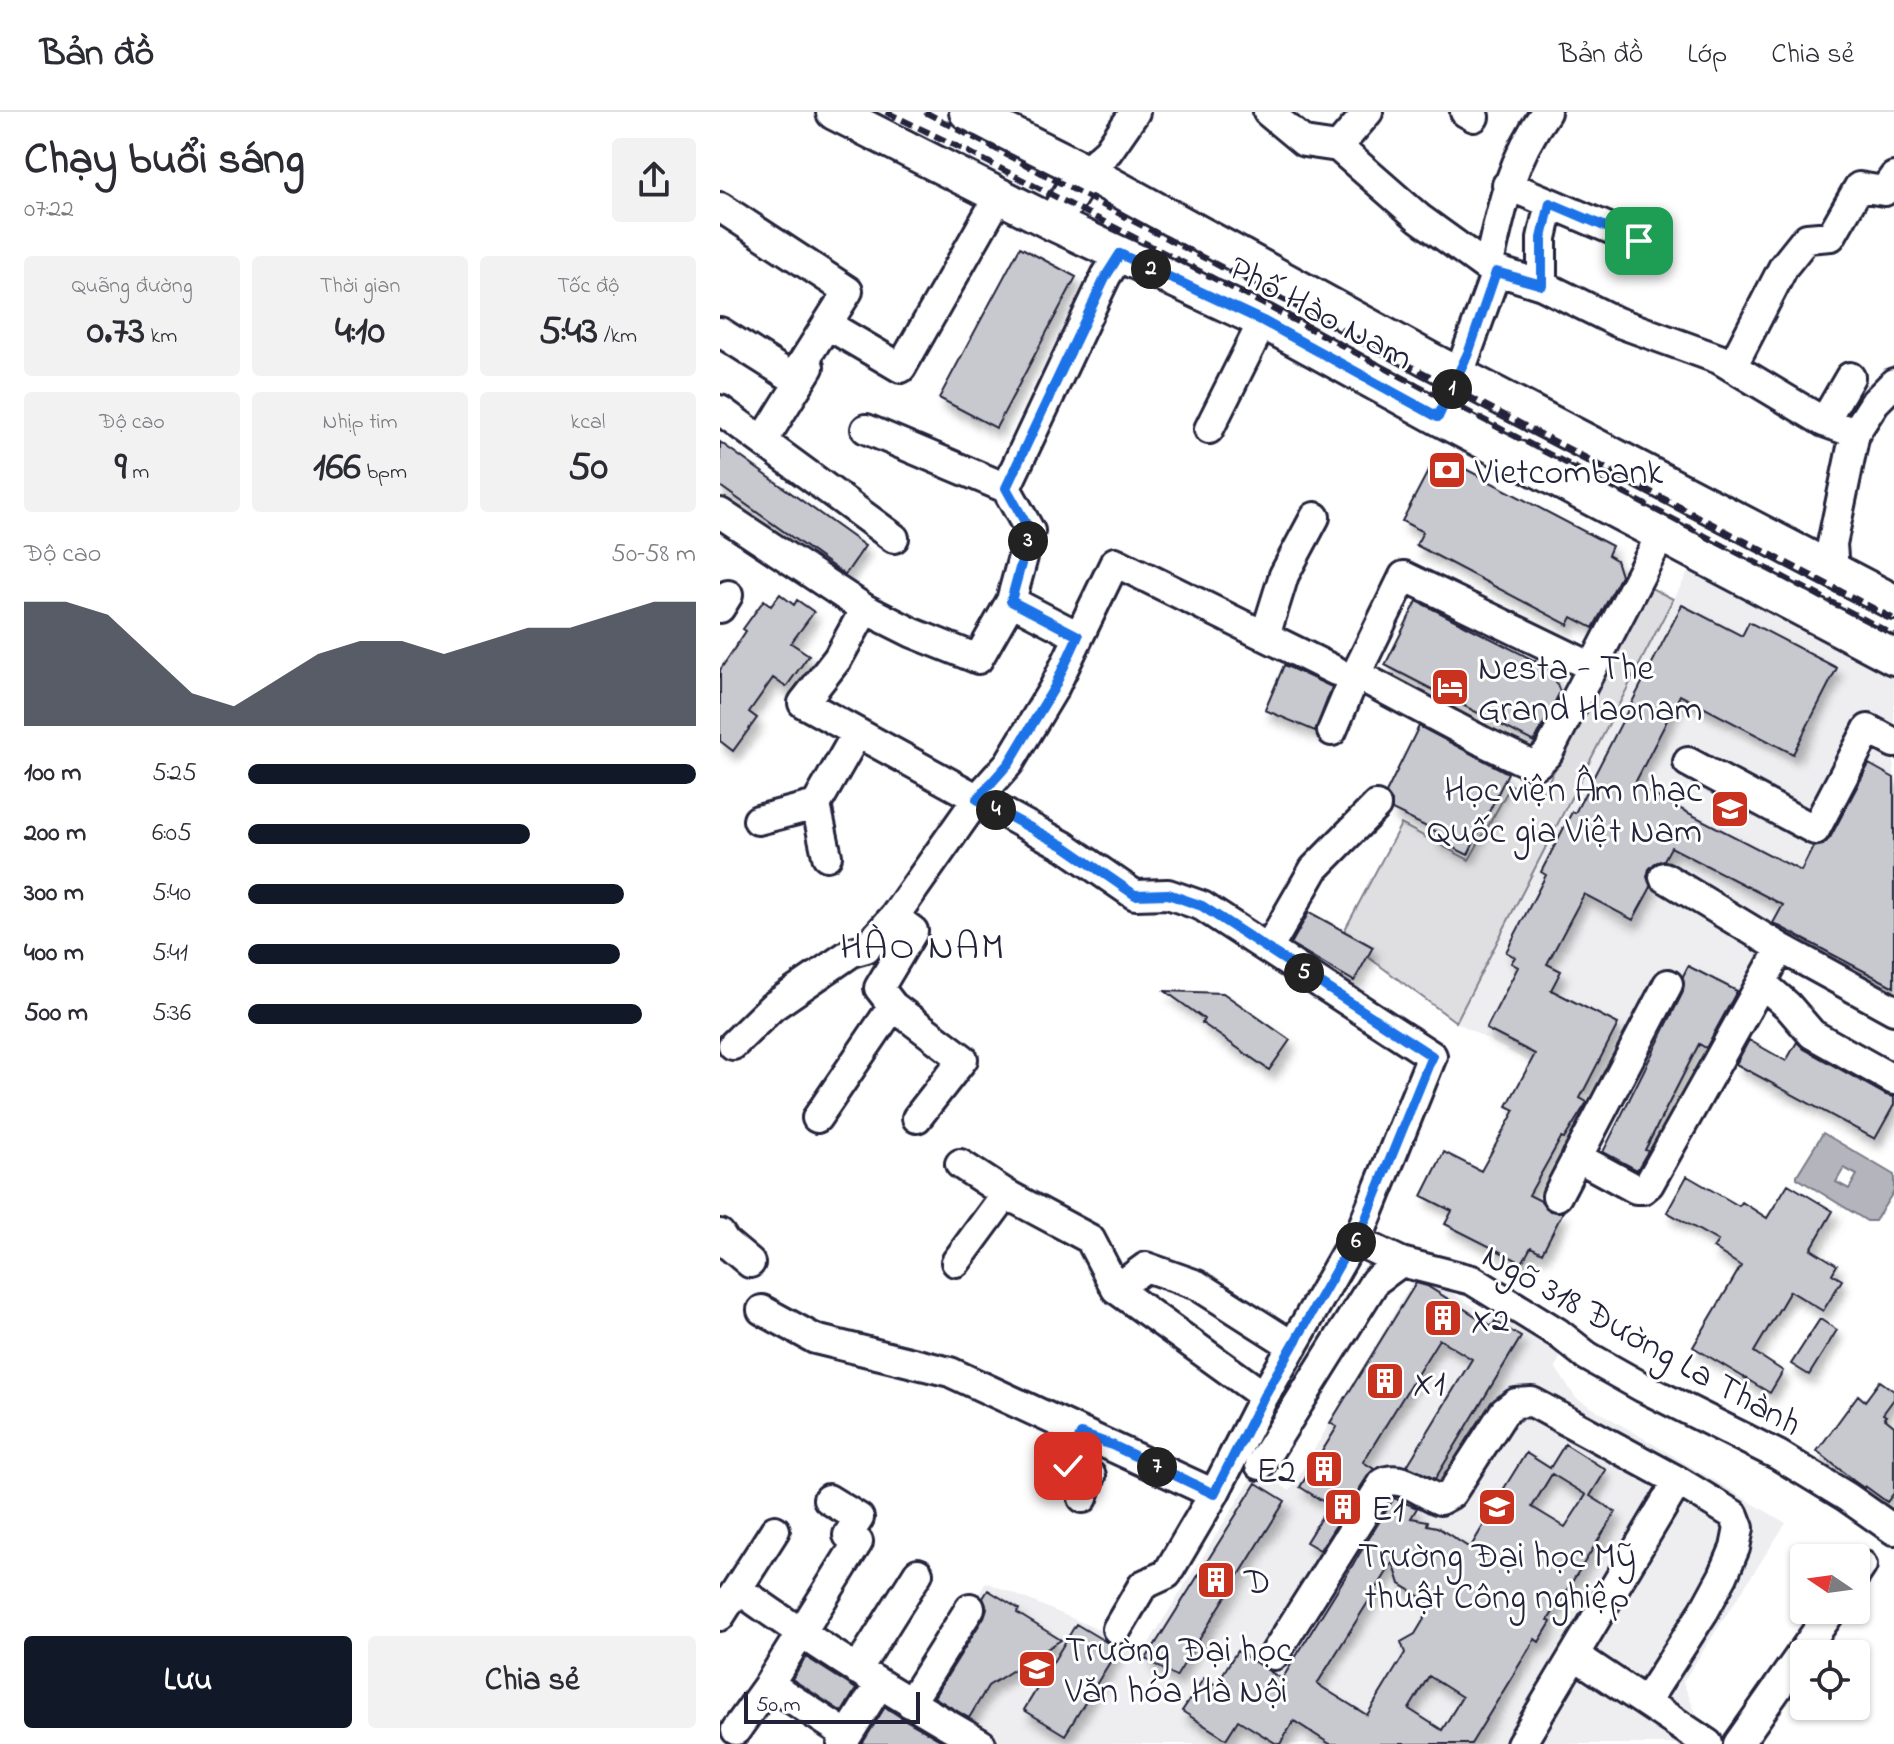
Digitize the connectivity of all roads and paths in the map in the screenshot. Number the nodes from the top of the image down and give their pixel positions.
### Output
1 (834, 112) edge
2 (967, 112) edge
3 (1135, 112) edge
4 (1268, 112) edge
5 (1368, 112) edge
6 (1546, 112) edge
7 (1338, 147) junction
8 (1085, 171) junction
9 (1894, 177) edge
10 (1507, 185) junction
11 (999, 196) junction
12 (1550, 203) junction
13 (720, 207) edge
14 (1053, 223) junction
15 (1639, 241) dead end
16 (1120, 254) junction
17 (1492, 270) junction
18 (1542, 285) junction
19 (1263, 321) junction
20 (831, 327) junction
21 (720, 332) edge
22 (1732, 367) junction
23 (1459, 374) junction
24 (1850, 377) dead end
25 (1894, 383) edge
26 (720, 410) edge
27 (1438, 417) junction
28 (1824, 422) junction
29 (866, 429) dead end
30 (1209, 429) dead end
31 (1855, 433) junction
32 (763, 441) junction
33 (1006, 488) junction
34 (720, 513) edge
35 (1315, 517) dead end
36 (1662, 533) junction
37 (894, 538) dead end
38 (1834, 571) junction
39 (1011, 601) junction
40 (1894, 602) edge
41 (865, 609) junction
42 (1811, 614) junction
43 (1078, 636) junction
44 (1265, 636) junction
45 (1894, 657) edge
46 (1592, 667) junction
47 (1346, 673) junction
48 (1332, 731) dead end
49 (857, 733) junction
50 (1894, 743) edge
51 (1688, 762) dead end
52 (977, 799) junction
53 (816, 805) junction
54 (1376, 806) dead end
55 (758, 820) dead end
56 (827, 856) dead end
57 (1664, 877) dead end
58 (894, 917) junction
59 (1781, 948) junction
60 (1268, 949) junction
61 (1762, 983) junction
62 (1668, 984) dead end
63 (893, 1006) junction
64 (1894, 1010) edge
65 (733, 1045) dead end
66 (1894, 1080) edge
67 (817, 1118) dead end
68 (917, 1118) dead end
69 (1577, 1157) junction
70 (960, 1164) dead end
71 (1006, 1194) junction
72 (1557, 1196) dead end
73 (720, 1234) edge
74 (1357, 1241) junction
75 (956, 1262) dead end
76 (1401, 1262) junction
77 (750, 1263) dead end
78 (1116, 1289) junction
79 (762, 1310) dead end
80 (1293, 1346) junction
81 (1264, 1396) junction
82 (1081, 1434) junction
83 (1260, 1465) dead end
84 (1678, 1481) junction
85 (1214, 1494) junction
86 (1083, 1498) dead end
87 (828, 1499) dead end
88 (775, 1530) dead end
89 (1894, 1530) edge
90 (918, 1573) dead end
91 (738, 1589) junction
92 (970, 1608) dead end
93 (720, 1616) edge
94 (1822, 1624) edge
95 (1117, 1629) dead end
96 (802, 1635) junction
97 (1274, 1655) dead end
98 (1576, 1656) junction
99 (868, 1677) junction
100 (769, 1684) junction
101 (1646, 1701) junction
102 (915, 1706) junction
103 (736, 1730) dead end
104 (845, 1739) edge
105 (981, 1744) edge
106 (1521, 1744) edge
107 (1708, 1744) edge
108 (1738, 1744) edge

1 - 11 main road, Phố Hào Nam
2 - 8 main road, Phố Hào Nam
3 - 8 lane
4 - 7 lane
5 - 7 lane
6 - 10 lane
7 - 17 lane
8 - 14 main road
8 - 23 main road, Phố Hào Nam
9 - 22 lane
10 - 12 lane
10 - 17 lane
11 - 14 main road, Phố Hào Nam
11 - 20 lane
12 - 15 lane
12 - 18 lane
13 - 20 lane
14 - 16 main road, Phố Hào Nam
16 - 19 main road, Phố Hào Nam
16 - 33 lane
17 - 18 lane
17 - 23 lane
18 - 22 lane
19 - 27 main road, Phố Hào Nam
19 - 30 lane
20 - 21 lane
20 - 32 lane
22 - 28 lane
23 - 27 main road
23 - 38 main road, Phố Hào Nam
24 - 28 lane
25 - 31 lane
26 - 32 lane
27 - 36 main road, Phố Hào Nam
28 - 31 lane
29 - 33 lane
31 - 38 lane
32 - 37 lane
33 - 39 lane
34 - 41 lane
35 - 44 lane
36 - 42 main road, Phố Hào Nam
36 - 46 lane
38 - 40 main road, Phố Hào Nam
38 - 42 main road
39 - 41 lane
39 - 43 lane
41 - 49 lane
42 - 45 main road, Phố Hào Nam
43 - 44 lane
43 - 52 lane
44 - 47 lane
46 - 47 lane
46 - 47 lane
47 - 48 lane
49 - 52 lane
49 - 53 lane
50 - 51 lane
52 - 58 lane
52 - 60 lane
53 - 55 lane
53 - 56 lane
54 - 60 lane
57 - 59 lane
58 - 63 lane
58 - 65 lane
59 - 61 lane
59 - 64 lane
60 - 74 lane
61 - 66 lane
61 - 69 lane
62 - 69 lane
63 - 67 lane
63 - 68 lane
69 - 72 lane
70 - 71 lane
71 - 75 lane
71 - 78 lane
73 - 77 lane
74 - 76 lane, Ngõ 318 Đường La Thành
74 - 80 lane
76 - 83 lane
76 - 89 lane, Ngõ 318 Đường La Thành
78 - 80 lane
78 - 81 lane
79 - 82 lane
80 - 81 lane
81 - 85 lane
82 - 85 lane
82 - 86 lane
84 - 97 lane
84 - 98 lane
84 - 101 lane
85 - 95 lane
87 - 96 lane
88 - 91 lane
90 - 99 lane
91 - 93 lane
91 - 96 lane
92 - 102 lane
94 - 108 lane
96 - 99 lane
96 - 100 lane
98 - 101 lane
98 - 106 lane
99 - 102 lane
99 - 104 lane
100 - 103 lane
100 - 104 lane
101 - 107 lane
102 - 105 lane

